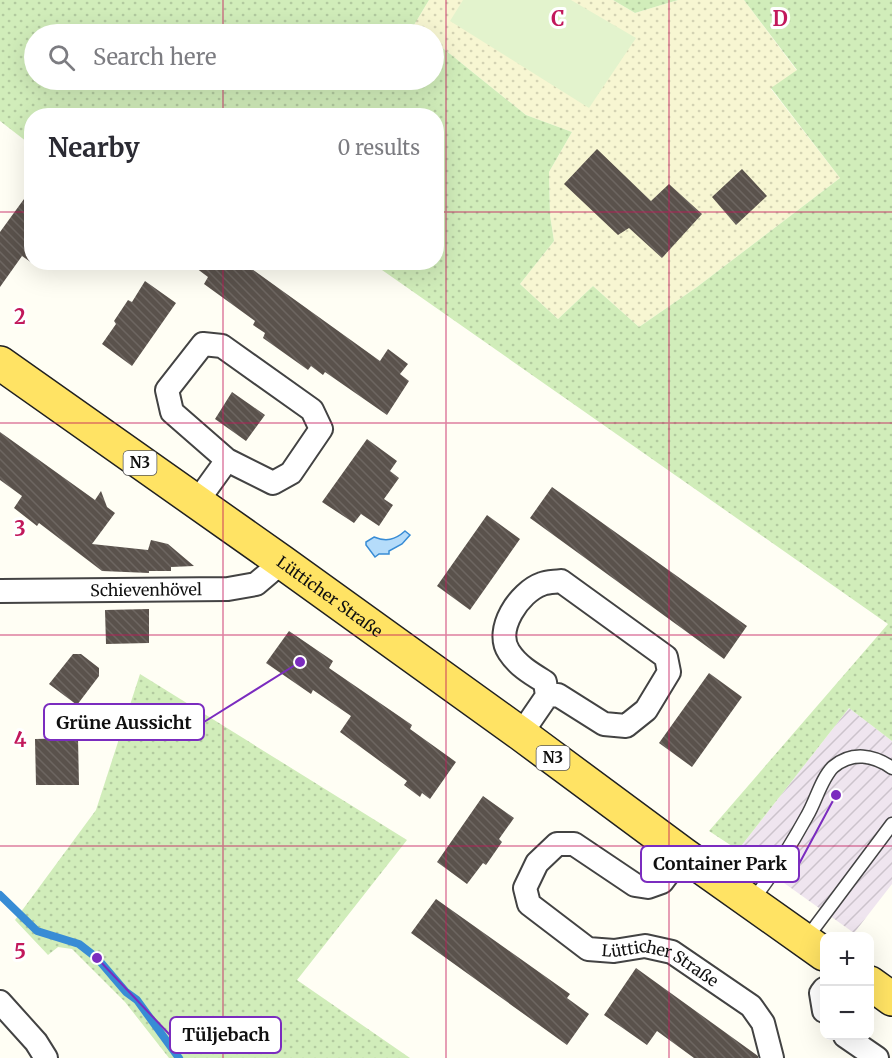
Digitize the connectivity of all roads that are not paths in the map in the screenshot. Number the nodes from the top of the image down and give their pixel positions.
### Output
1 (0, 363) edge
2 (226, 460) junction
3 (196, 503) junction
4 (282, 562) junction
5 (0, 591) edge
6 (547, 696) junction
7 (521, 734) junction
8 (892, 768) edge
9 (892, 825) edge
10 (683, 854) junction
11 (751, 902) junction
12 (815, 947) edge
13 (0, 1002) edge
14 (852, 1040) edge
15 (46, 1058) edge
16 (772, 1058) edge
17 (877, 1058) edge

1 - 3 main road, Lütticher Straße / N3
2 - 2 street
2 - 3 street
3 - 4 main road, Lütticher Straße / N3
4 - 5 street, Schievenhövel
4 - 7 main road, Lütticher Straße / N3
6 - 6 street
6 - 7 street
7 - 10 main road, Lütticher Straße / N3
8 - 11 lane
9 - 12 lane
10 - 11 main road, Lütticher Straße / N3
10 - 16 street, Lütticher Straße
11 - 12 main road, Lütticher Straße / N3
13 - 15 street
14 - 17 street

